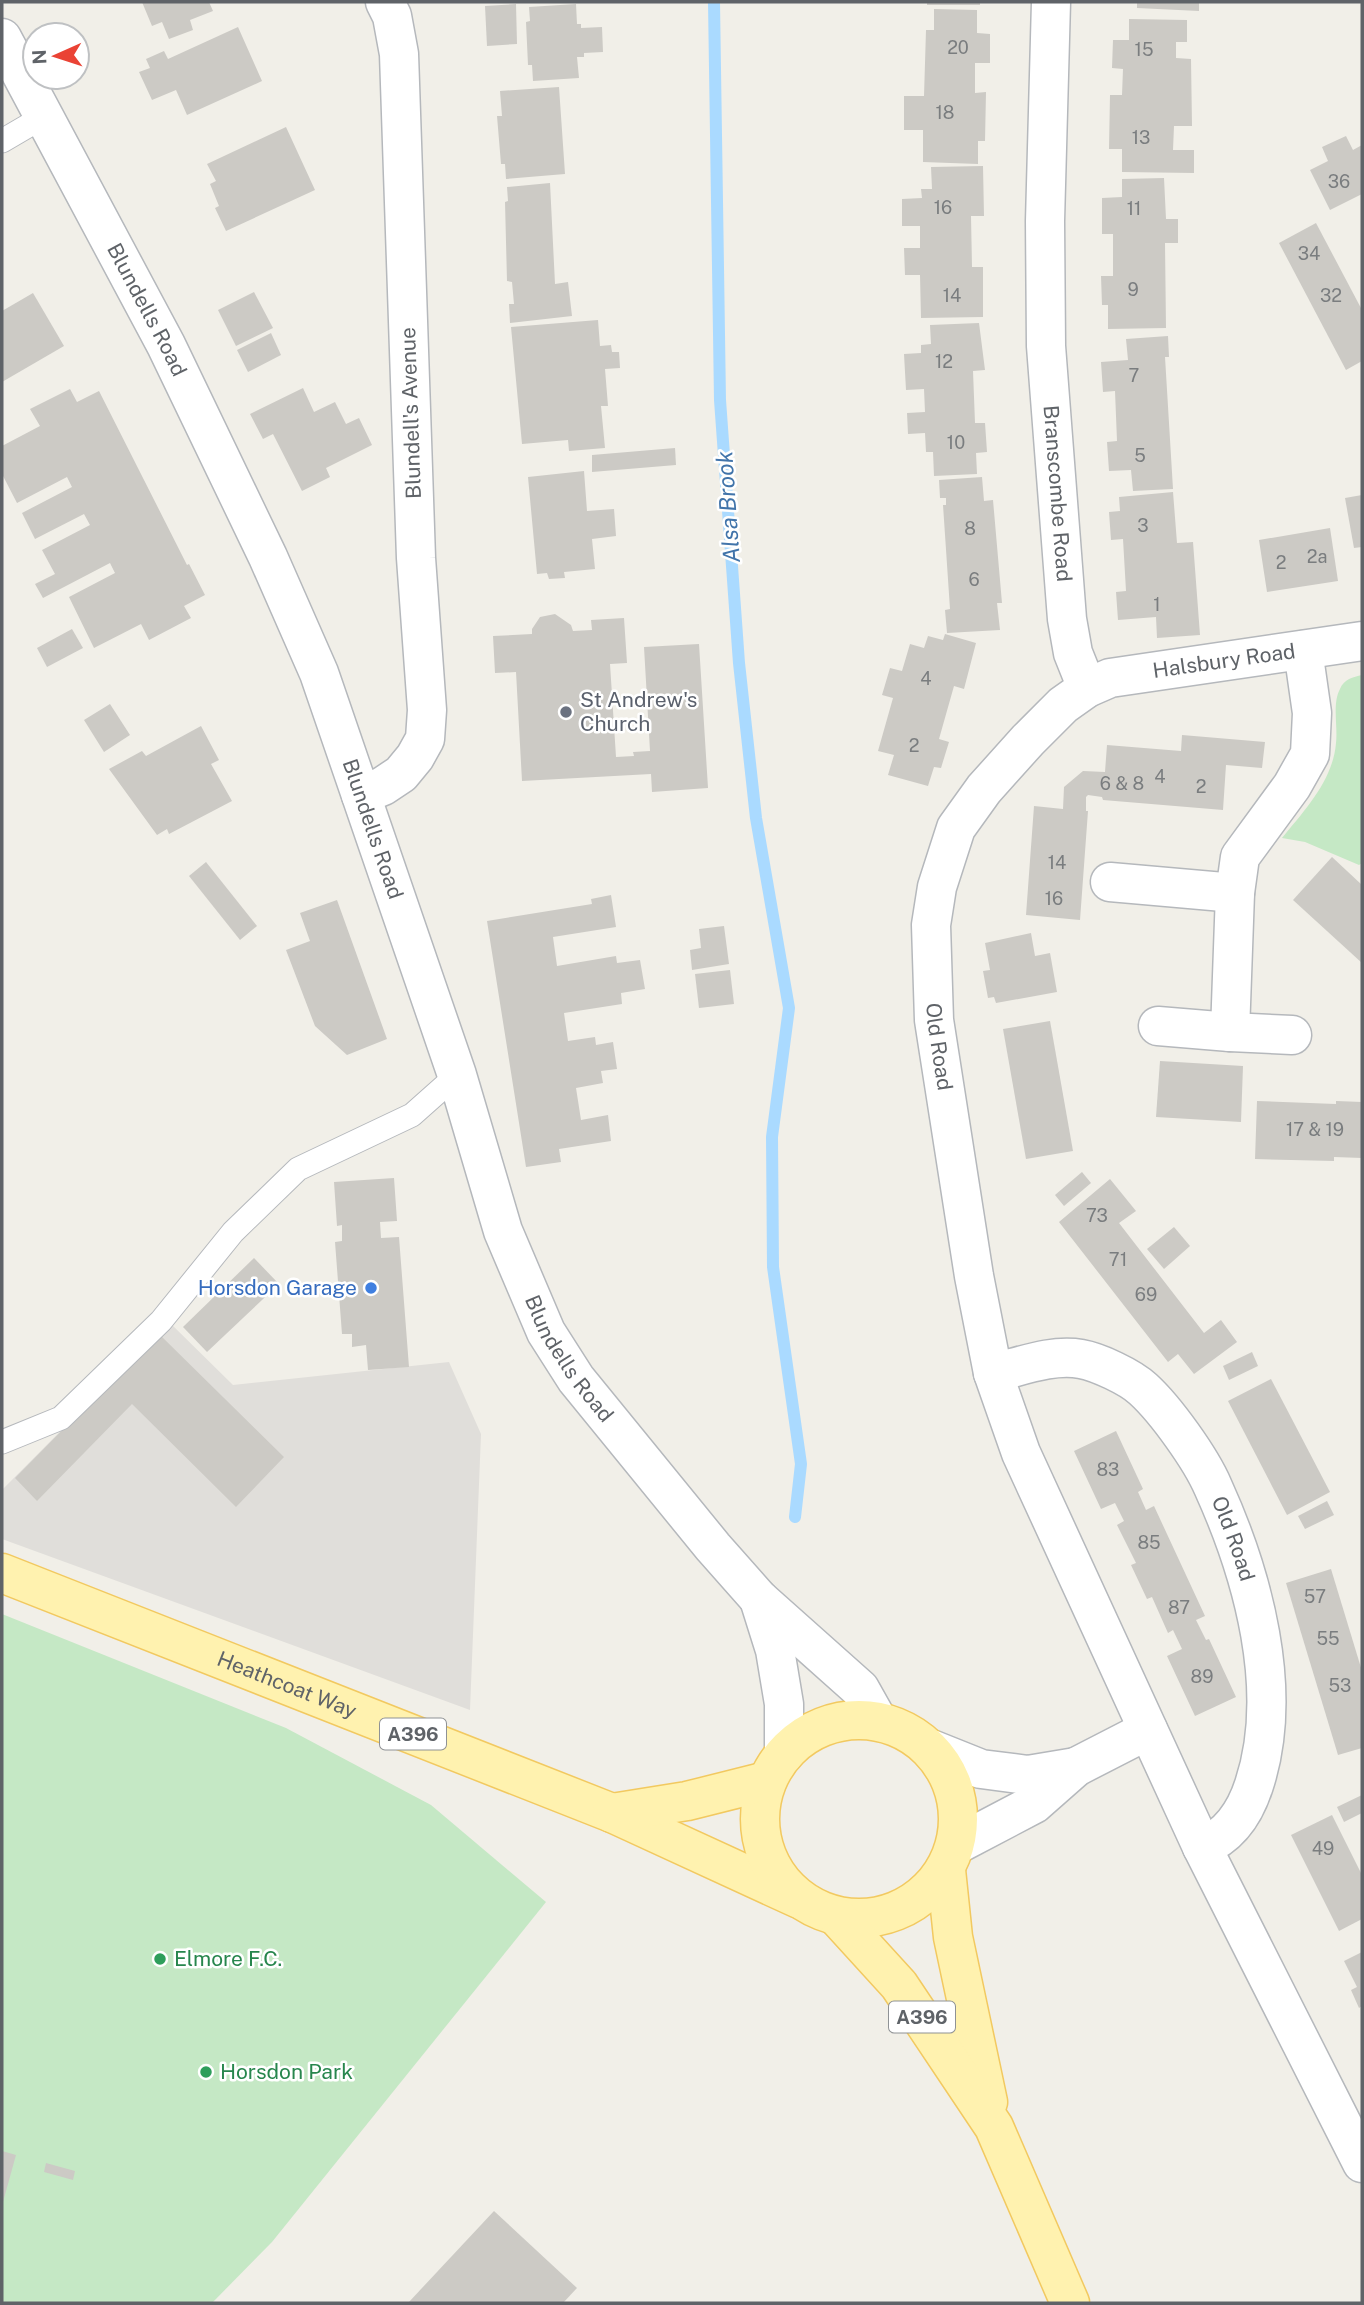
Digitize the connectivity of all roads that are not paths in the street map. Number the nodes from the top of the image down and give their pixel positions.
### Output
1 (385, 2) edge
2 (1051, 2) edge
3 (2, 38) edge
4 (43, 117) junction
5 (2, 141) edge
6 (1362, 641) edge
7 (1303, 650) junction
8 (1087, 688) junction
9 (362, 795) junction
10 (1110, 882) dead end
11 (1235, 893) junction
12 (1158, 1026) dead end
13 (1230, 1032) junction
14 (1292, 1035) dead end
15 (457, 1075) junction
16 (993, 1373) junction
17 (2, 1442) edge
18 (2, 1573) edge
19 (759, 1599) junction
20 (878, 1721) junction
21 (1148, 1730) junction
22 (931, 1749) junction
23 (1076, 1767) junction
24 (776, 1768) junction
25 (612, 1812) junction
26 (1202, 1847) junction
27 (951, 1857) junction
28 (799, 1899) junction
29 (838, 1917) junction
30 (1353, 2121) edge
31 (994, 2127) junction
32 (1362, 2163) edge
33 (1070, 2303) edge

1 - 9 street, Blundell's Avenue
2 - 8 street, Branscombe Road
3 - 4 street, Blundells Road
4 - 5 lane
4 - 9 street, Blundells Road
6 - 7 street, Halsbury Road
7 - 8 street, Halsbury Road
7 - 11 street
8 - 16 street, Old Road
9 - 15 street, Blundells Road
10 - 11 street
11 - 13 street
12 - 13 street
13 - 14 street
15 - 17 lane
15 - 19 street, Blundells Road
16 - 21 street, Old Road
16 - 26 street, Old Road
18 - 25 main road, Heathcoat Way / A396
19 - 20 street, Blundells Road
19 - 24 street, Blundells Road
20 - 22 main road, A396
20 - 24 main road, A396
21 - 23 street
21 - 26 street, Old Road
22 - 23 street
22 - 27 main road, A396
23 - 27 street
24 - 25 main road, Heathcoat Way / A396
24 - 28 main road, A396
25 - 28 main road, Heathcoat Way / A396
26 - 30 street, Old Road
27 - 29 main road, A396
27 - 31 main road, A396
28 - 29 main road, A396
29 - 31 main road, A396
30 - 32 street, Old Road
31 - 33 main road, A396

